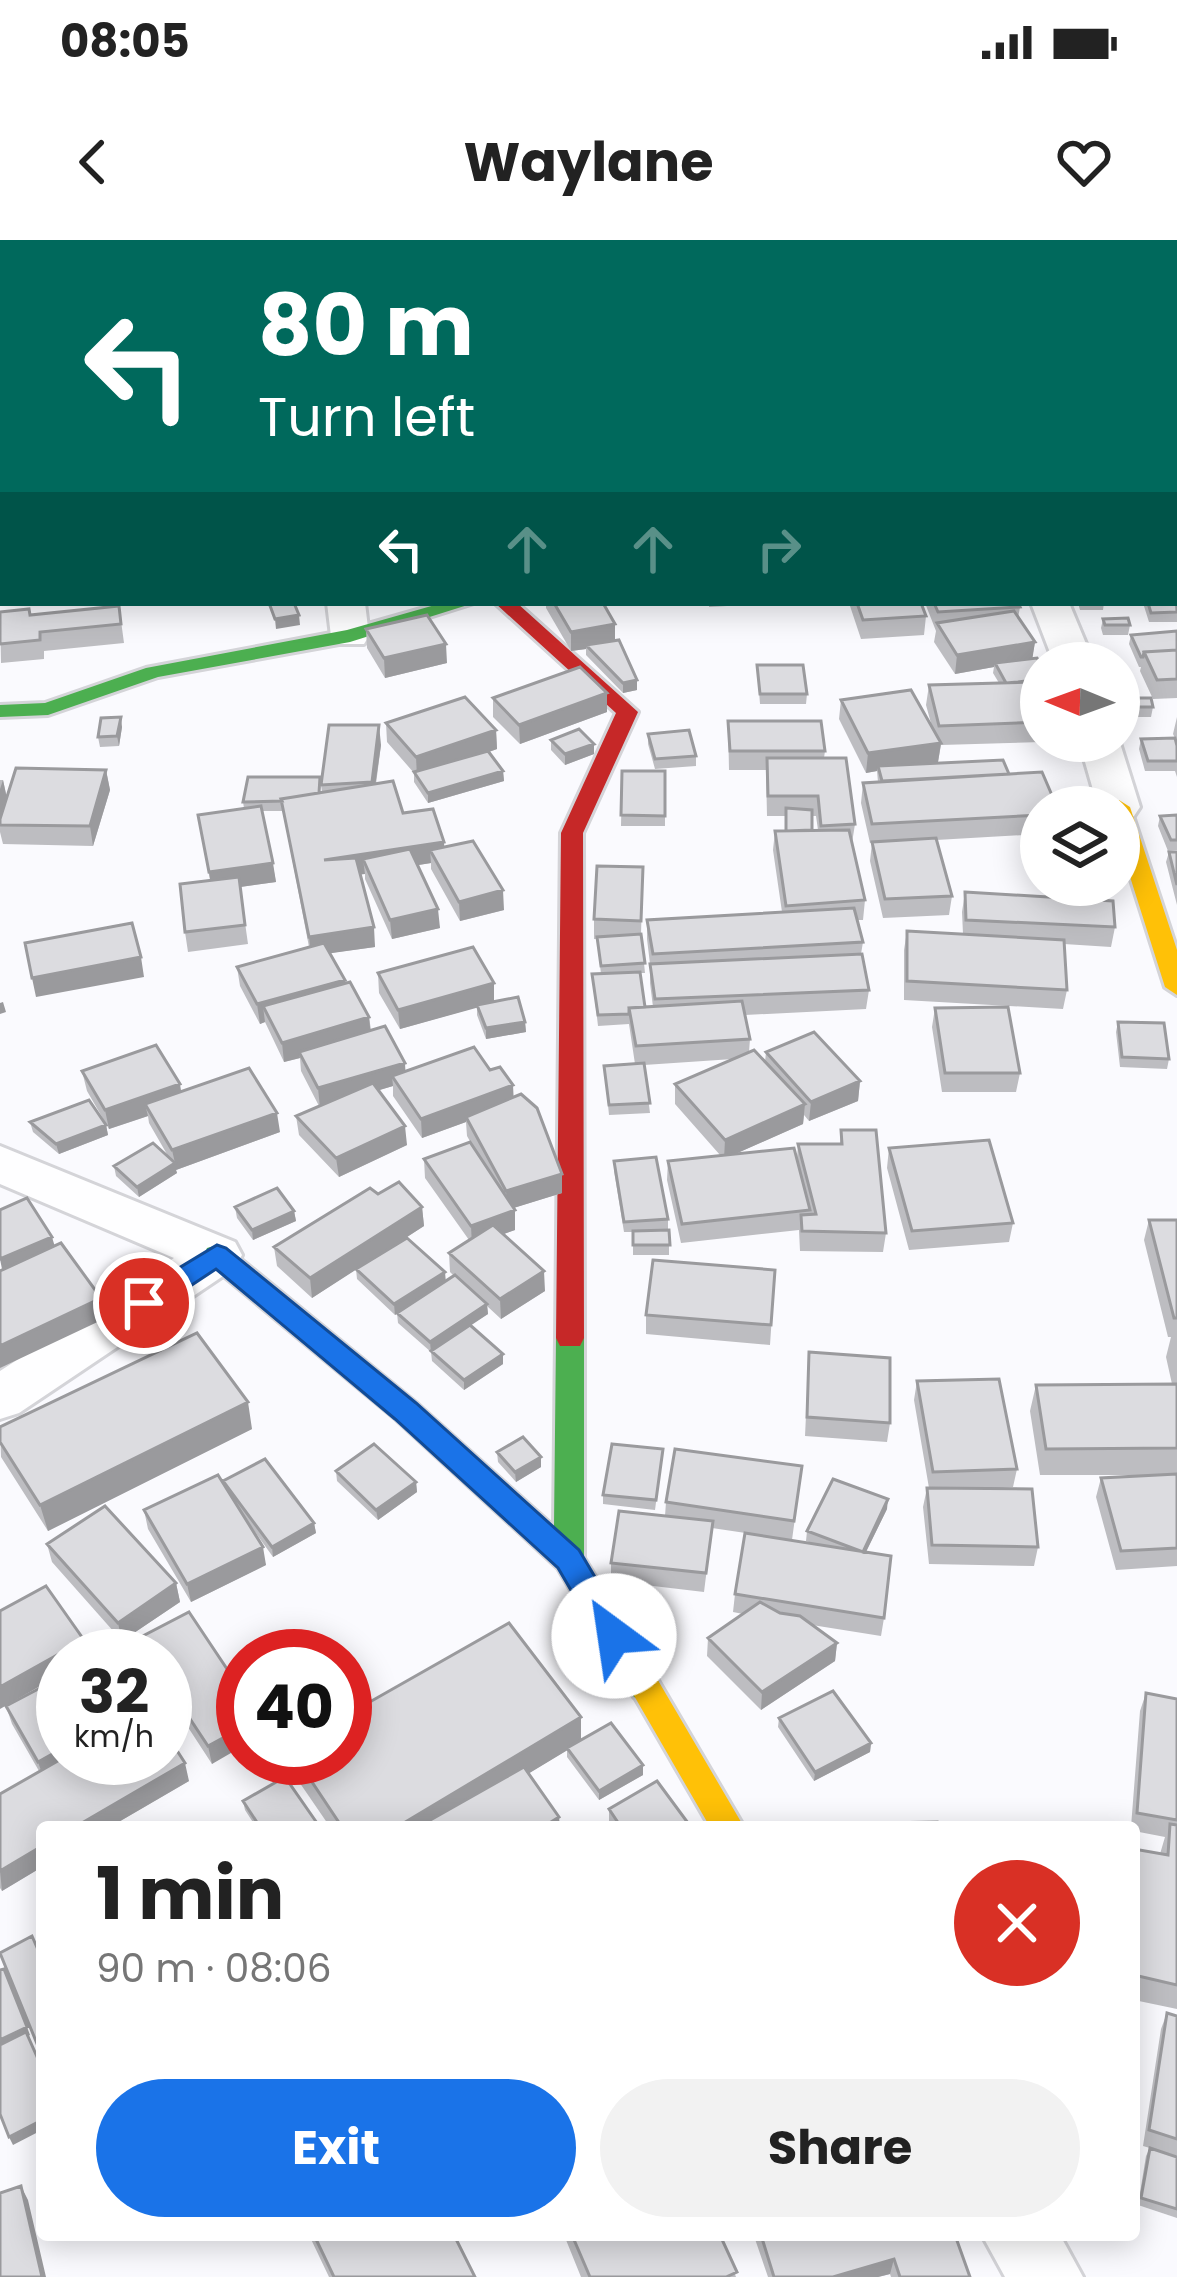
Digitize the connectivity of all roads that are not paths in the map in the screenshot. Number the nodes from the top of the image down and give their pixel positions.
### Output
1 (444, 606) edge
2 (508, 606) edge
3 (1051, 606) edge
4 (348, 620) edge
5 (1066, 642) edge
6 (0, 711) edge
7 (1140, 863) edge
8 (1168, 938) edge
9 (1177, 987) edge
10 (0, 1165) edge
11 (217, 1255) junction
12 (0, 1398) edge
13 (568, 1559) junction
14 (724, 1821) edge
15 (1021, 2241) edge
16 (1048, 2277) edge

1 - 4 street
2 - 13 street
3 - 5 street
4 - 6 street
7 - 8 street
8 - 9 street
10 - 11 street
11 - 12 street
11 - 13 street
13 - 14 street
15 - 16 street

